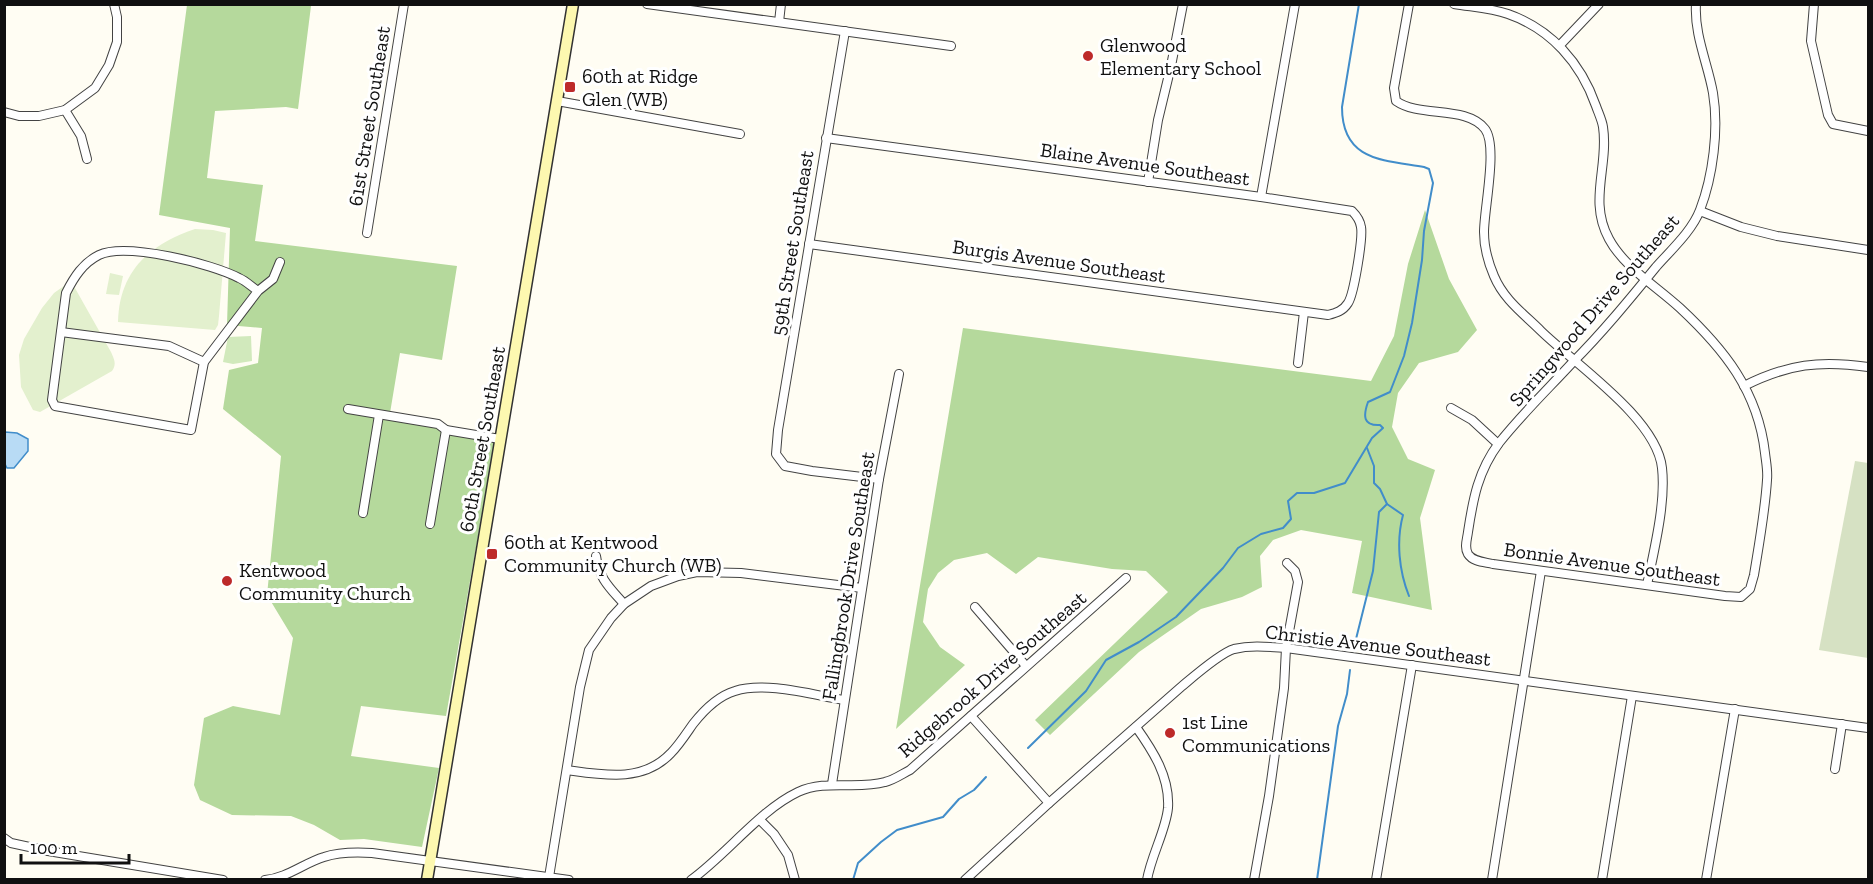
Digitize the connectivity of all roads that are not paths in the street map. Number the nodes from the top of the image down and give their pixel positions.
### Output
1 (114, 4) edge
2 (404, 4) edge
3 (573, 4) edge
4 (647, 4) edge
5 (781, 4) edge
6 (1183, 4) edge
7 (1295, 4) edge
8 (1409, 4) edge
9 (1454, 4) edge
10 (1599, 4) edge
11 (1696, 4) edge
12 (1814, 4) edge
13 (778, 22) junction
14 (845, 31) junction
15 (1560, 45) junction
16 (951, 46) dead end
17 (557, 101) junction
18 (65, 110) junction
19 (4, 112) edge
20 (1869, 131) edge
21 (740, 134) dead end
22 (826, 138) junction
23 (87, 159) dead end
24 (1148, 182) junction
25 (1261, 197) junction
26 (1700, 211) junction
27 (367, 233) dead end
28 (809, 244) junction
29 (1869, 250) edge
30 (280, 262) dead end
31 (1646, 279) junction
32 (258, 291) junction
33 (1304, 312) junction
34 (1340, 312) joint
35 (61, 332) junction
36 (204, 362) junction
37 (1574, 362) junction
38 (1298, 363) dead end
39 (1869, 367) edge
40 (899, 374) dead end
41 (1744, 386) junction
42 (1451, 408) dead end
43 (348, 409) dead end
44 (379, 415) junction
45 (446, 430) junction
46 (500, 439) junction
47 (1498, 444) junction
48 (879, 479) junction
49 (363, 513) dead end
50 (430, 524) dead end
51 (1468, 555) joint
52 (596, 556) dead end
53 (1287, 563) dead end
54 (1541, 571) junction
55 (1126, 578) dead end
56 (1647, 585) junction
57 (862, 588) junction
58 (624, 604) junction
59 (975, 607) dead end
60 (1286, 648) junction
61 (1412, 665) junction
62 (1026, 666) junction
63 (1525, 680) junction
64 (1632, 696) junction
65 (844, 700) junction
66 (1735, 709) junction
67 (971, 716) junction
68 (1842, 724) junction
69 (1136, 727) junction
70 (1869, 728) edge
71 (1835, 769) dead end
72 (567, 770) junction
73 (832, 784) junction
74 (1049, 803) junction
75 (760, 820) junction
76 (5, 840) edge
77 (430, 860) junction
78 (549, 877) junction
79 (223, 879) edge
80 (265, 879) edge
81 (427, 879) edge
82 (568, 879) edge
83 (691, 879) edge
84 (795, 879) edge
85 (965, 879) edge
86 (1147, 879) edge
87 (1254, 879) edge
88 (1376, 879) edge
89 (1492, 879) edge
90 (1602, 879) edge
91 (1706, 879) edge

1 - 18 street
2 - 27 street, 61st Street Southeast
3 - 17 main road, 60th Street Southeast
4 - 13 street
5 - 13 street
6 - 24 street
7 - 25 street
8 - 37 street
9 - 15 street
10 - 15 street
11 - 26 street, Springwood Drive Southeast
12 - 20 street
13 - 14 street
14 - 16 street
14 - 22 street, 59th Street Southeast
15 - 31 street
17 - 21 street
17 - 46 main road, 60th Street Southeast
18 - 19 street
18 - 23 street
22 - 24 street, Blaine Avenue Southeast
22 - 28 street, 59th Street Southeast
24 - 25 street, Blaine Avenue Southeast
25 - 34 street, Blaine Avenue Southeast
26 - 29 street
26 - 31 street, Springwood Drive Southeast
28 - 33 street, Burgis Avenue Southeast
28 - 48 street, 59th Street Southeast
30 - 32 street
31 - 37 street, Springwood Drive Southeast
31 - 41 street
32 - 35 street
32 - 36 street
33 - 34 street, Burgis Avenue Southeast
33 - 38 street
35 - 36 street
35 - 36 street
37 - 47 street, Springwood Drive Southeast
37 - 56 street
39 - 41 street
40 - 48 street, Fallingbrook Drive Southeast
41 - 56 street, Bonnie Avenue Southeast
42 - 47 street
43 - 44 street
44 - 45 street
44 - 49 street
45 - 46 street
45 - 50 street
46 - 77 main road, 60th Street Southeast
47 - 51 street, Springwood Drive Southeast
48 - 57 street, Fallingbrook Drive Southeast
51 - 54 street, Bonnie Avenue Southeast
52 - 58 street
53 - 60 street
54 - 56 street, Bonnie Avenue Southeast
54 - 63 street
55 - 62 street, Ridgebrook Drive Southeast
57 - 58 street
57 - 65 street, Fallingbrook Drive Southeast
58 - 72 street
59 - 62 street
60 - 61 street, Christie Avenue Southeast
60 - 69 street, Christie Avenue Southeast
60 - 87 street
61 - 63 street, Christie Avenue Southeast
61 - 88 street
62 - 67 street, Ridgebrook Drive Southeast
63 - 64 street, Christie Avenue Southeast
63 - 89 street
64 - 66 street, Christie Avenue Southeast
64 - 90 street
65 - 72 street
65 - 73 street, Fallingbrook Drive Southeast
66 - 68 street, Christie Avenue Southeast
66 - 91 street
67 - 73 street, Ridgebrook Drive Southeast
67 - 74 street
68 - 70 street, Christie Avenue Southeast
68 - 71 street
69 - 74 street, Christie Avenue Southeast
69 - 86 street
72 - 78 street
73 - 75 street, Ridgebrook Drive Southeast
74 - 85 street, Christie Avenue Southeast
75 - 83 street, Ridgebrook Drive Southeast
75 - 84 street
76 - 79 street
77 - 78 street
77 - 80 street
77 - 81 main road, 60th Street Southeast
78 - 82 street

